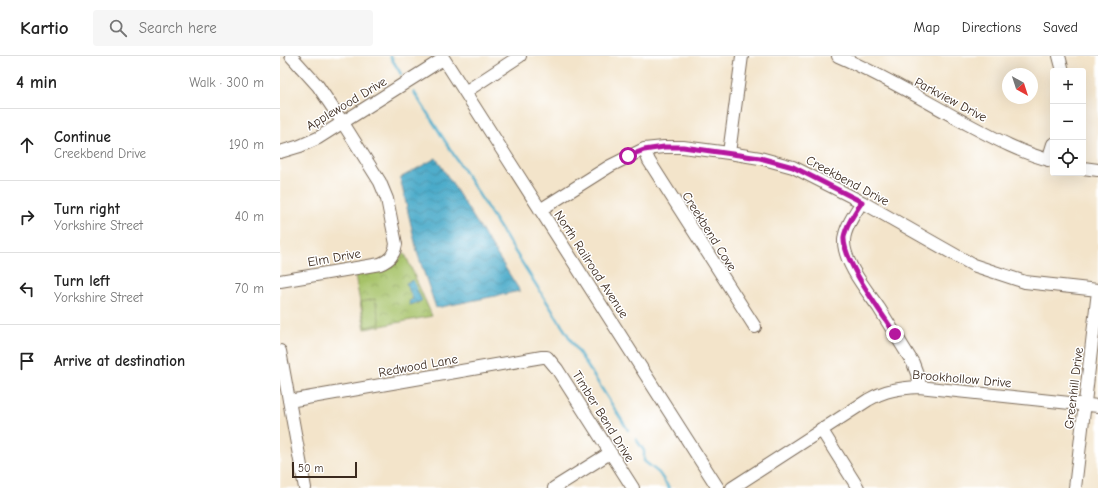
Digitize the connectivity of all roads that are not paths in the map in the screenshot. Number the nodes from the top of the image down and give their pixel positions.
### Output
1 (291, 56) edge
2 (520, 56) edge
3 (742, 56) edge
4 (838, 56) edge
5 (1060, 56) edge
6 (442, 57) edge
7 (1062, 68) edge
8 (465, 92) junction
9 (343, 123) junction
10 (644, 150) junction
11 (280, 152) edge
12 (729, 153) junction
13 (1050, 160) edge
14 (1086, 168) edge
15 (1098, 170) edge
16 (862, 202) junction
17 (540, 210) junction
18 (280, 281) edge
19 (1098, 290) edge
20 (755, 327) dead end
21 (280, 351) edge
22 (551, 360) joint
23 (919, 387) junction
24 (289, 401) junction
25 (1085, 404) junction
26 (1098, 406) edge
27 (821, 429) junction
28 (610, 453) junction
29 (305, 488) edge
30 (554, 488) edge
31 (633, 488) edge
32 (718, 488) edge
33 (732, 488) edge
34 (858, 488) edge
35 (1075, 488) edge

1 - 9 street
2 - 8 street
3 - 12 street
4 - 13 street, Parkview Drive
5 - 7 street
6 - 8 street, North Railroad Avenue
6 - 9 street, Applewood Drive
8 - 17 street, North Railroad Avenue
9 - 11 street, Applewood Drive
9 - 18 street, Elm Drive
10 - 12 street, Creekbend Drive
10 - 17 street, Creekbend Drive
10 - 20 street, Creekbend Cove
12 - 16 street, Creekbend Drive
14 - 15 street
16 - 19 street, Creekbend Drive
16 - 23 street
17 - 32 street, North Railroad Avenue
19 - 25 street, Greenhill Drive
21 - 24 street
22 - 24 street, Redwood Lane
22 - 28 street, Timber Bend Drive
23 - 25 street, Brookhollow Drive
23 - 27 street, Brookhollow Drive
24 - 29 street
25 - 26 street, Brookhollow Drive
25 - 35 street, Greenhill Drive
27 - 33 street, Brookhollow Drive
27 - 34 street
28 - 30 street
28 - 31 street, Timber Bend Drive

